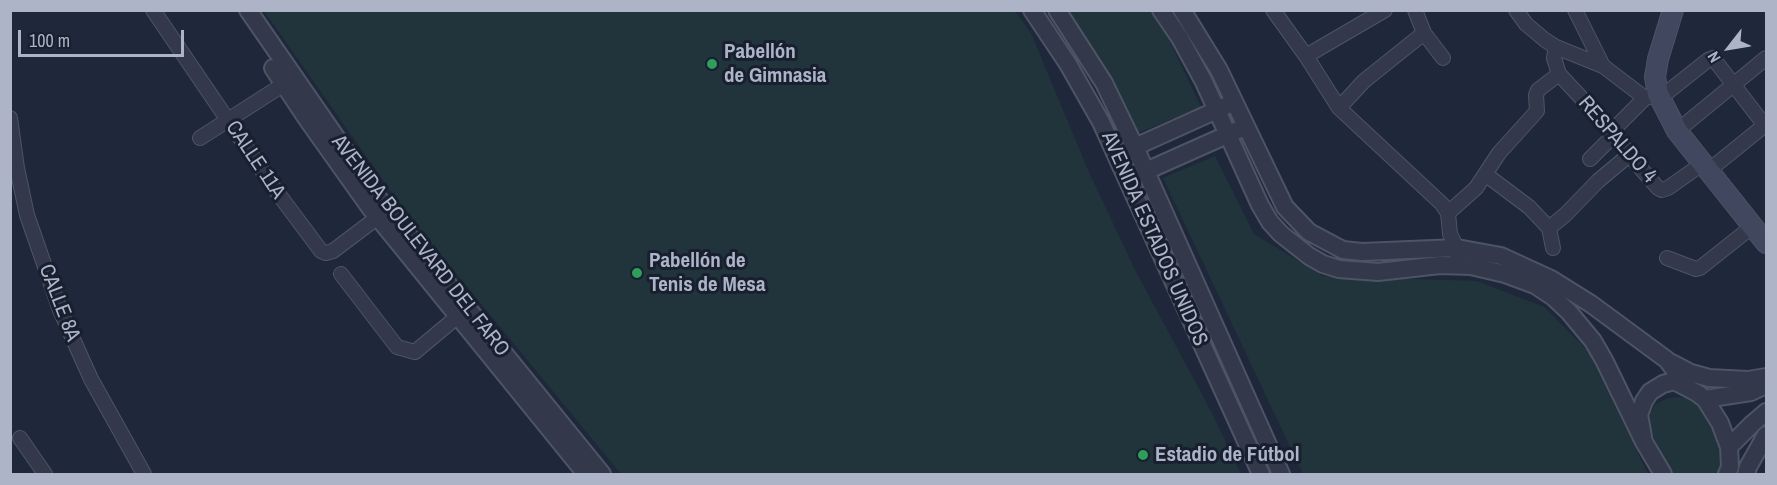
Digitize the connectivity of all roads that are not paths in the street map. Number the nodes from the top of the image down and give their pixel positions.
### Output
1 (153, 10) edge
2 (234, 10) edge
3 (248, 10) edge
4 (1032, 10) edge
5 (1057, 10) edge
6 (1161, 10) edge
7 (1182, 10) edge
8 (1273, 10) edge
9 (1385, 10) edge
10 (1415, 10) edge
11 (1516, 10) edge
12 (1575, 10) edge
13 (1673, 10) edge
14 (1424, 33) junction
15 (1556, 46) junction
16 (1306, 56) junction
17 (1443, 58) dead end
18 (1767, 58) edge
19 (1603, 66) junction
20 (1559, 74) junction
21 (289, 81) junction
22 (1732, 85) junction
23 (1655, 97) junction
24 (1234, 102) junction
25 (1339, 108) junction
26 (1218, 109) junction
27 (10, 118) edge
28 (228, 120) junction
29 (1766, 126) edge
30 (1246, 127) junction
31 (1677, 131) junction
32 (1228, 134) junction
33 (1615, 134) junction
34 (200, 138) dead end
35 (1135, 147) junction
36 (1116, 155) junction
37 (1629, 156) junction
38 (1590, 159) dead end
39 (1705, 168) junction
40 (1146, 171) junction
41 (1485, 174) junction
42 (1125, 176) junction
43 (1448, 213) junction
44 (378, 218) junction
45 (1753, 226) junction
46 (1549, 228) junction
47 (1767, 243) edge
48 (1457, 248) junction
49 (1553, 248) dead end
50 (1667, 258) dead end
51 (1458, 266) junction
52 (341, 274) dead end
53 (458, 316) junction
54 (1667, 360) junction
55 (1767, 377) edge
56 (1767, 386) edge
57 (1688, 388) junction
58 (1705, 399) junction
59 (543, 412) junction
60 (1767, 412) edge
61 (1767, 435) edge
62 (20, 438) dead end
63 (1644, 442) junction
64 (1729, 447) junction
65 (1729, 472) edge
66 (45, 474) edge
67 (144, 474) edge
68 (586, 474) edge
69 (602, 474) edge
70 (1261, 474) edge
71 (1281, 474) edge
72 (1663, 474) edge
73 (1746, 474) edge

1 - 28 street, CALLE 11A
2 - 21 street, AVENIDA BOULEVARD DEL FARO
3 - 21 street, AVENIDA BOULEVARD DEL FARO
4 - 36 street, AVENIDA ESTADOS UNIDOS
5 - 35 street, AVENIDA ESTADOS UNIDOS
6 - 26 street
7 - 24 street
8 - 16 street
9 - 16 street
10 - 14 street
11 - 15 street
12 - 19 street
13 - 23 main road
14 - 17 street
14 - 25 street
15 - 19 street
15 - 20 street
16 - 25 street
18 - 22 street
19 - 23 street
20 - 33 street, RESPALDO 4
20 - 41 street
21 - 28 street
21 - 44 street, AVENIDA BOULEVARD DEL FARO
21 - 59 street, AVENIDA BOULEVARD DEL FARO
22 - 23 street
22 - 29 street
22 - 31 street
23 - 31 main road
23 - 33 street
24 - 26 street
24 - 30 street
25 - 43 street
26 - 32 street
26 - 35 street
27 - 67 street, CALLE 8A
28 - 34 street
28 - 44 street, CALLE 11A
29 - 39 street
30 - 32 street
30 - 48 street
31 - 39 main road
32 - 40 street
32 - 51 street
33 - 37 street, RESPALDO 4
33 - 38 street
35 - 36 street
35 - 40 street, AVENIDA ESTADOS UNIDOS
36 - 42 street, AVENIDA ESTADOS UNIDOS
37 - 39 street, RESPALDO 4
37 - 46 street
39 - 45 main road
40 - 42 street
40 - 71 street, AVENIDA ESTADOS UNIDOS
41 - 43 street
41 - 46 street
42 - 70 street, AVENIDA ESTADOS UNIDOS
43 - 48 street
44 - 53 street, AVENIDA BOULEVARD DEL FARO
45 - 47 main road
45 - 50 street
46 - 49 street
48 - 51 street
48 - 54 street
51 - 63 street
52 - 53 street
53 - 59 street, AVENIDA BOULEVARD DEL FARO
54 - 55 street
54 - 57 street
56 - 58 street
57 - 58 street
57 - 63 street
58 - 64 street
59 - 68 street, AVENIDA BOULEVARD DEL FARO
59 - 69 street, AVENIDA BOULEVARD DEL FARO
60 - 64 street
61 - 73 street
62 - 66 street
63 - 72 street
64 - 65 street

